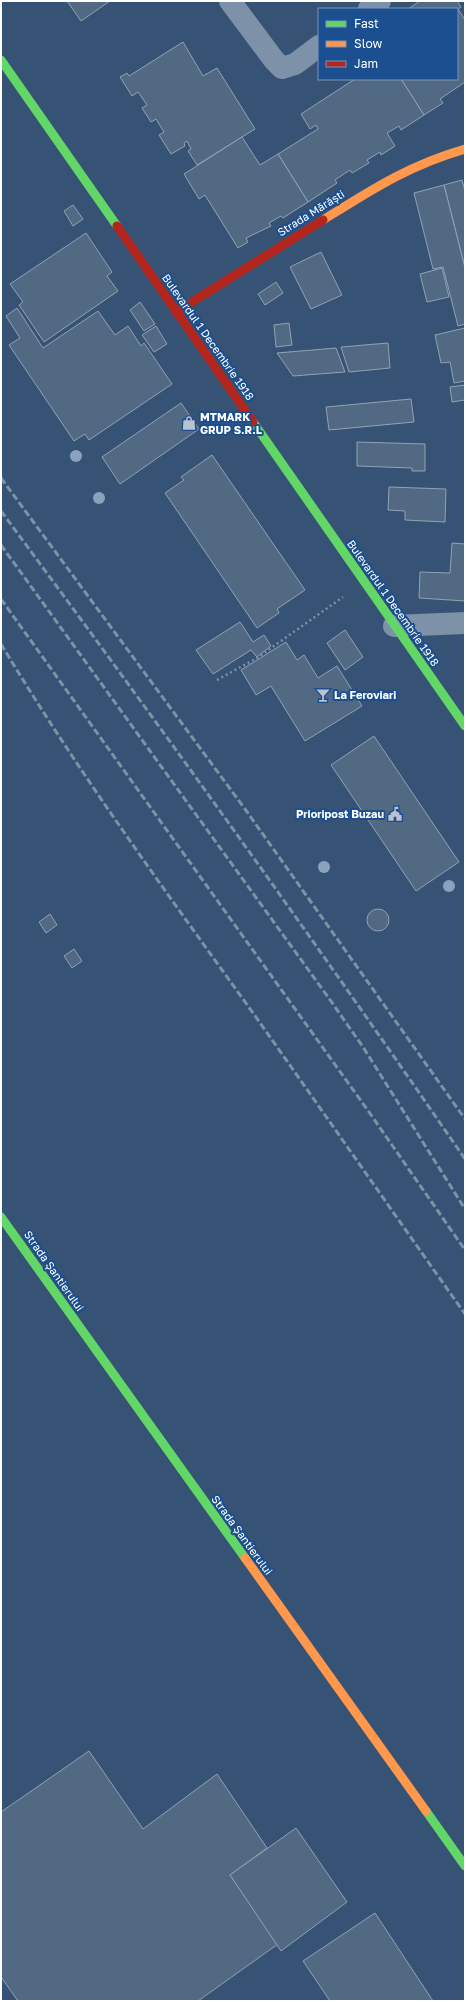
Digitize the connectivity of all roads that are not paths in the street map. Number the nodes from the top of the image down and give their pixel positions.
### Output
1 (230, 1) edge
2 (380, 1) edge
3 (370, 8) edge
4 (318, 47) edge
5 (1, 60) edge
6 (465, 149) edge
7 (176, 312) junction
8 (465, 623) edge
9 (394, 626) junction
10 (465, 726) edge
11 (1, 1217) edge
12 (465, 1866) edge

1 - 4 street
2 - 3 street
5 - 7 street, Bulevardul 1 Decembrie 1918
6 - 7 street, Strada Mărăști
7 - 9 street, Bulevardul 1 Decembrie 1918
8 - 9 street
9 - 10 street, Bulevardul 1 Decembrie 1918
11 - 12 street, Strada Șantierului

